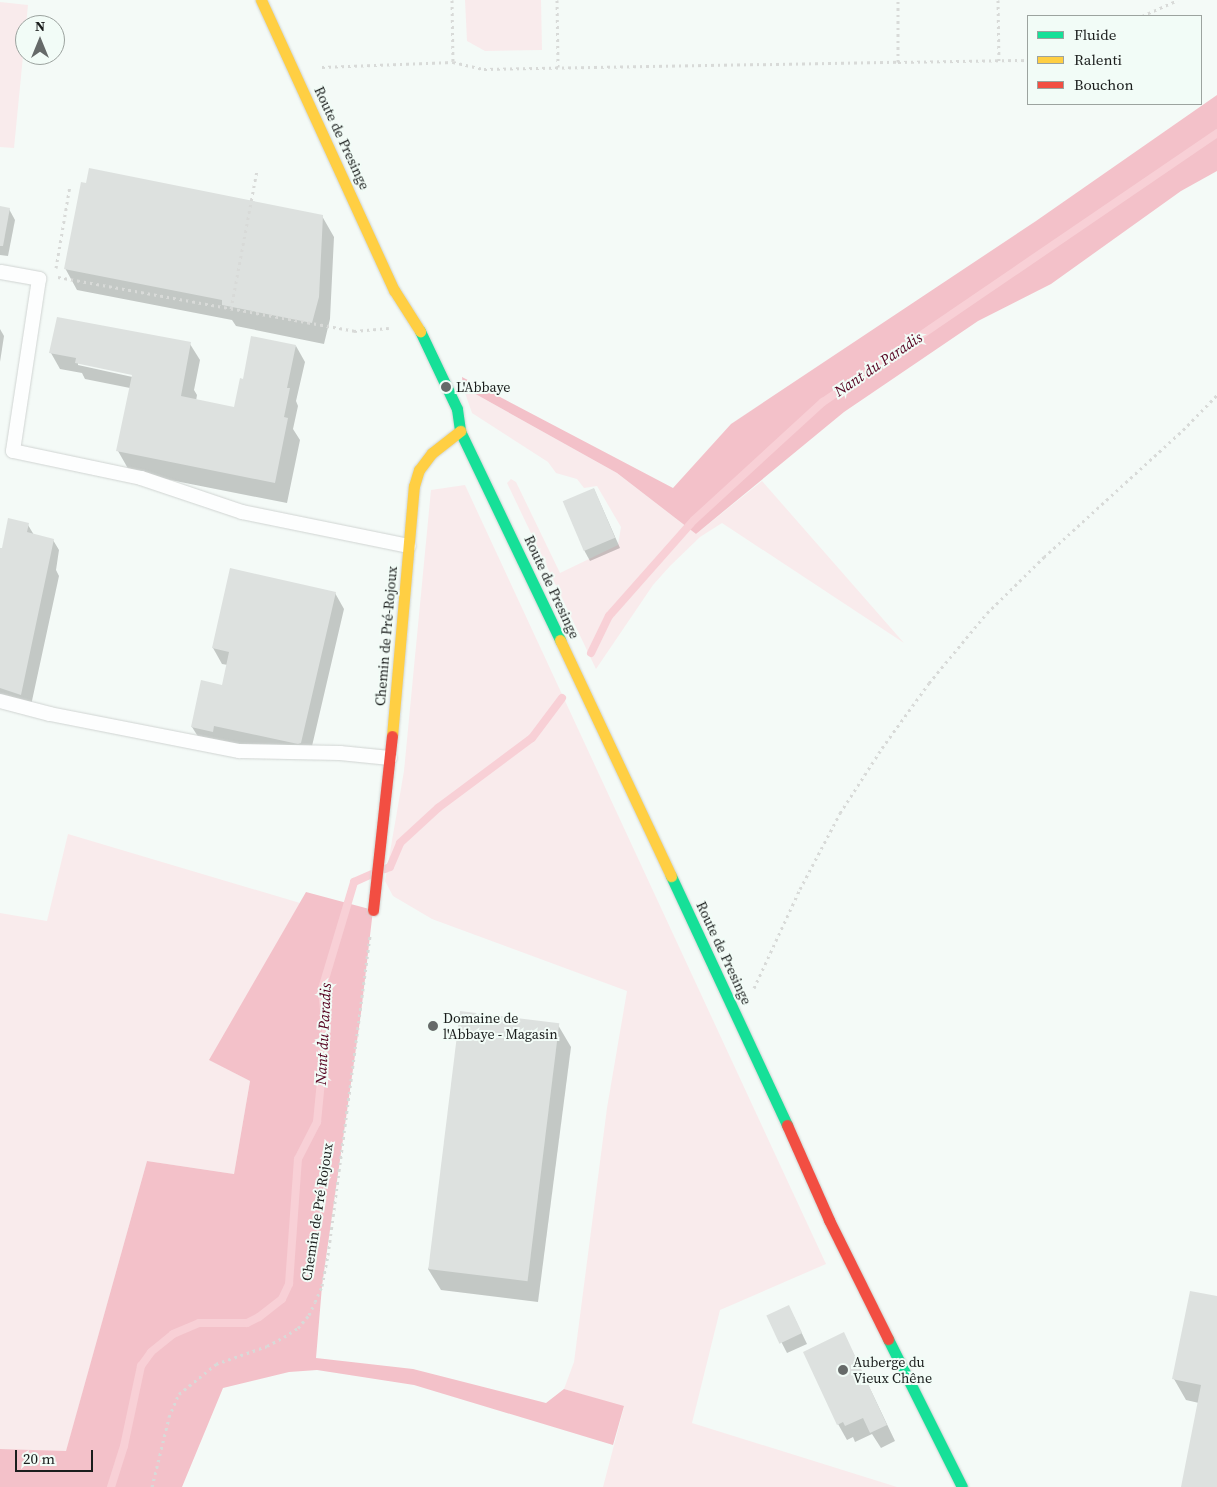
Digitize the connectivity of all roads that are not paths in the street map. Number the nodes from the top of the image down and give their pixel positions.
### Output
1 (261, 0) edge
2 (1, 272) edge
3 (394, 290) junction
4 (400, 323) dead end
5 (445, 418) dead end
6 (460, 431) junction
7 (409, 546) junction
8 (0, 701) edge
9 (390, 758) junction
10 (373, 910) road end
11 (962, 1487) edge

1 - 3 street, Route de Presinge
2 - 7 lane
3 - 4 street, Route de Presinge
3 - 6 street, Route de Presinge
5 - 6 street, Route de Presinge
6 - 7 street, Chemin de Pré-Rojoux
6 - 11 street, Route de Presinge
7 - 9 street, Chemin de Pré-Rojoux
8 - 9 lane
9 - 10 street, Chemin de Pré-Rojoux

